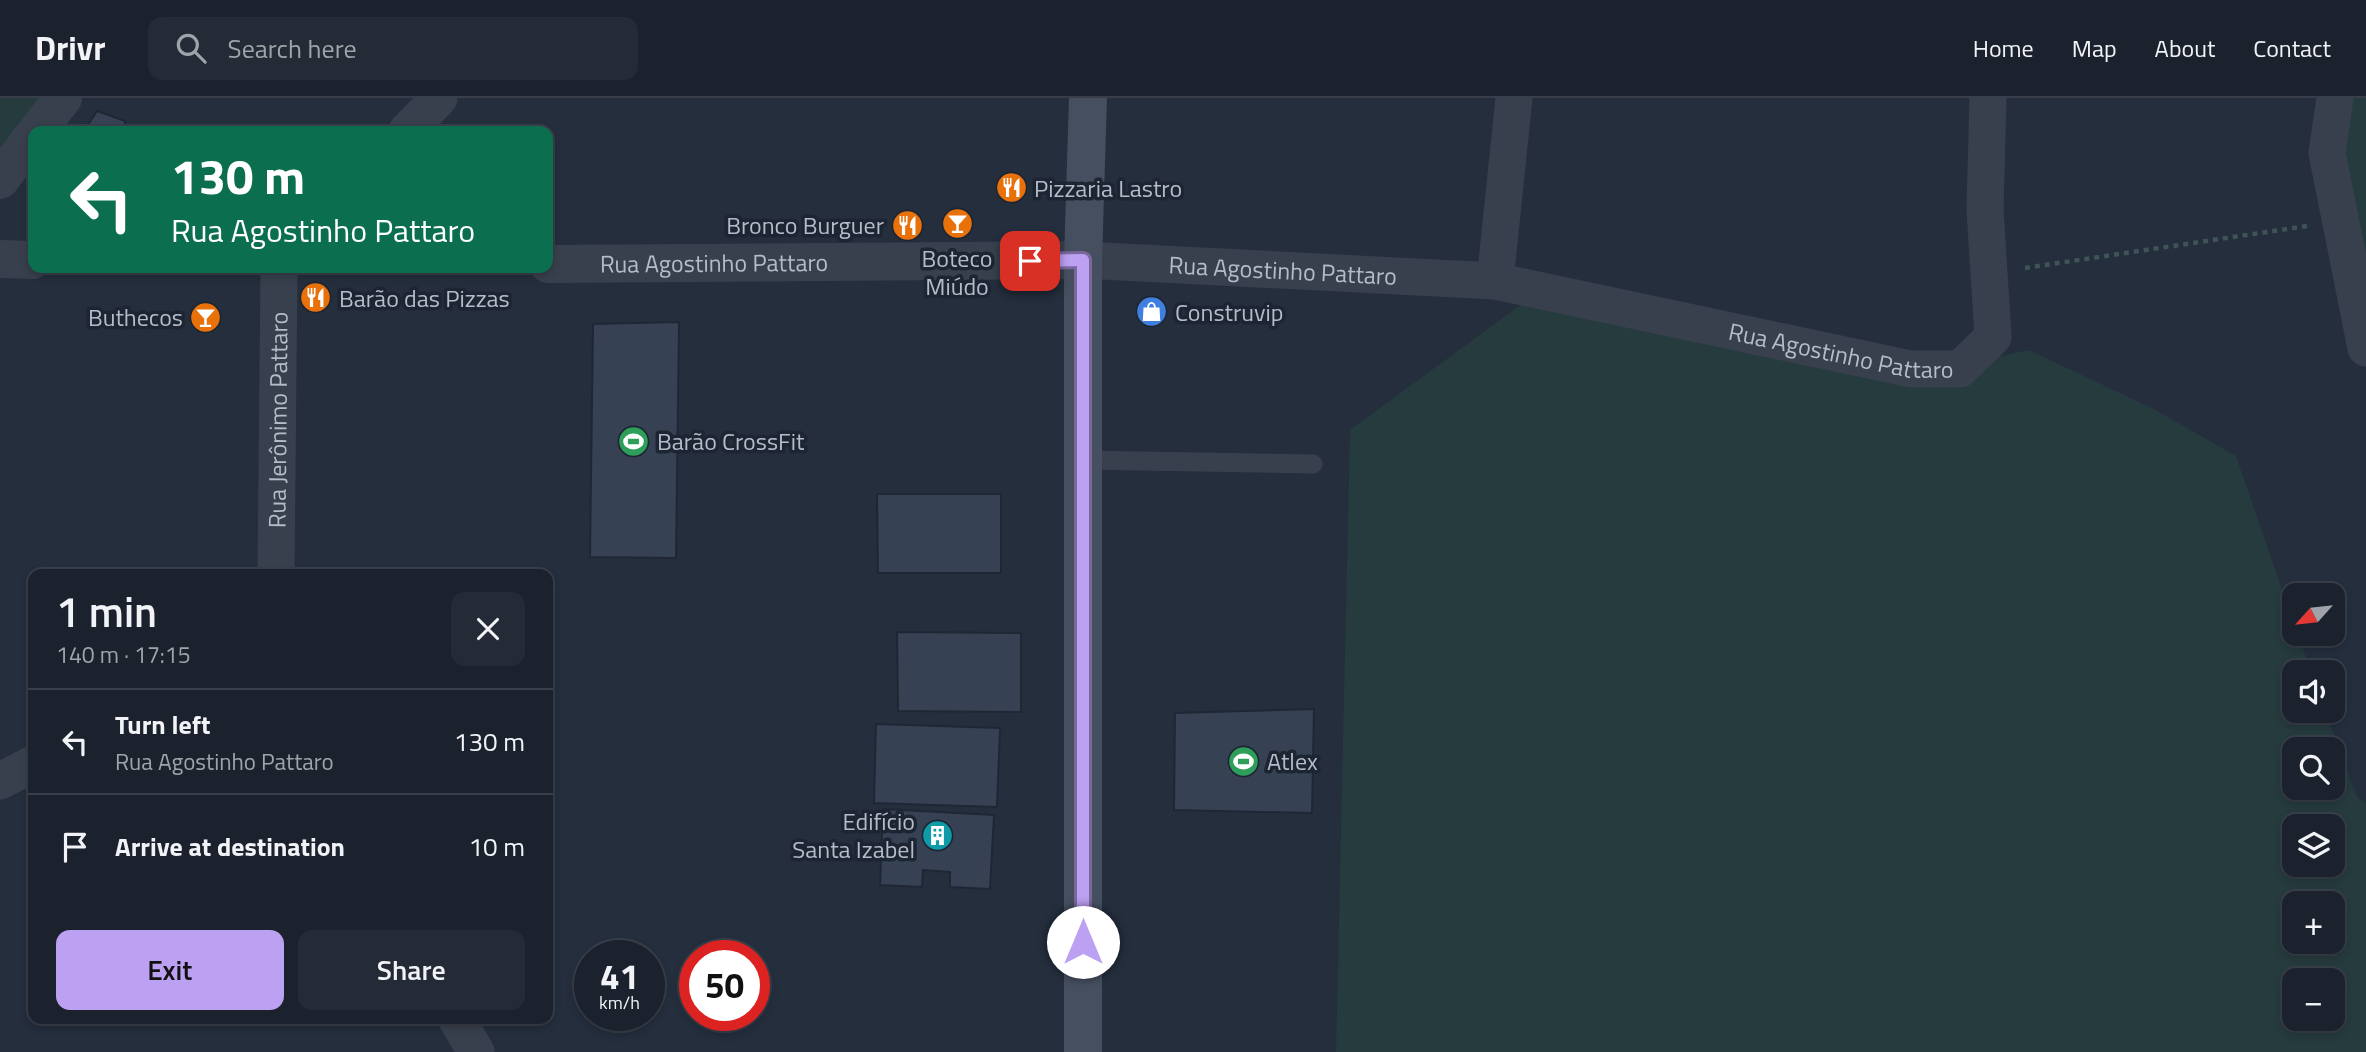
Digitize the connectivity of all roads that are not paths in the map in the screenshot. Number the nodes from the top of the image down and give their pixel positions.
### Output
1 (63, 98) edge
2 (439, 98) edge
3 (1088, 98) edge
4 (1514, 98) edge
5 (1988, 98) edge
6 (2335, 98) edge
7 (41, 126) edge
8 (412, 126) edge
9 (28, 143) edge
10 (0, 180) edge
11 (0, 259) edge
12 (28, 260) edge
13 (1083, 260) junction
14 (553, 264) edge
15 (279, 273) edge
16 (1495, 281) junction
17 (2366, 348) edge
18 (1083, 460) junction
19 (1312, 464) dead end
20 (276, 569) edge
21 (28, 767) edge
22 (0, 781) edge
23 (459, 1024) edge
24 (475, 1052) edge
25 (1083, 1052) edge

1 - 7 street
2 - 8 street
3 - 13 main road
4 - 16 street
5 - 16 street, Rua Agostinho Pattaro
6 - 17 street
9 - 10 street
11 - 12 street
13 - 14 street, Rua Agostinho Pattaro
13 - 16 street, Rua Agostinho Pattaro
13 - 18 main road
15 - 20 street, Rua Jerônimo Pattaro
18 - 19 lane
18 - 25 main road
21 - 22 street
23 - 24 street

